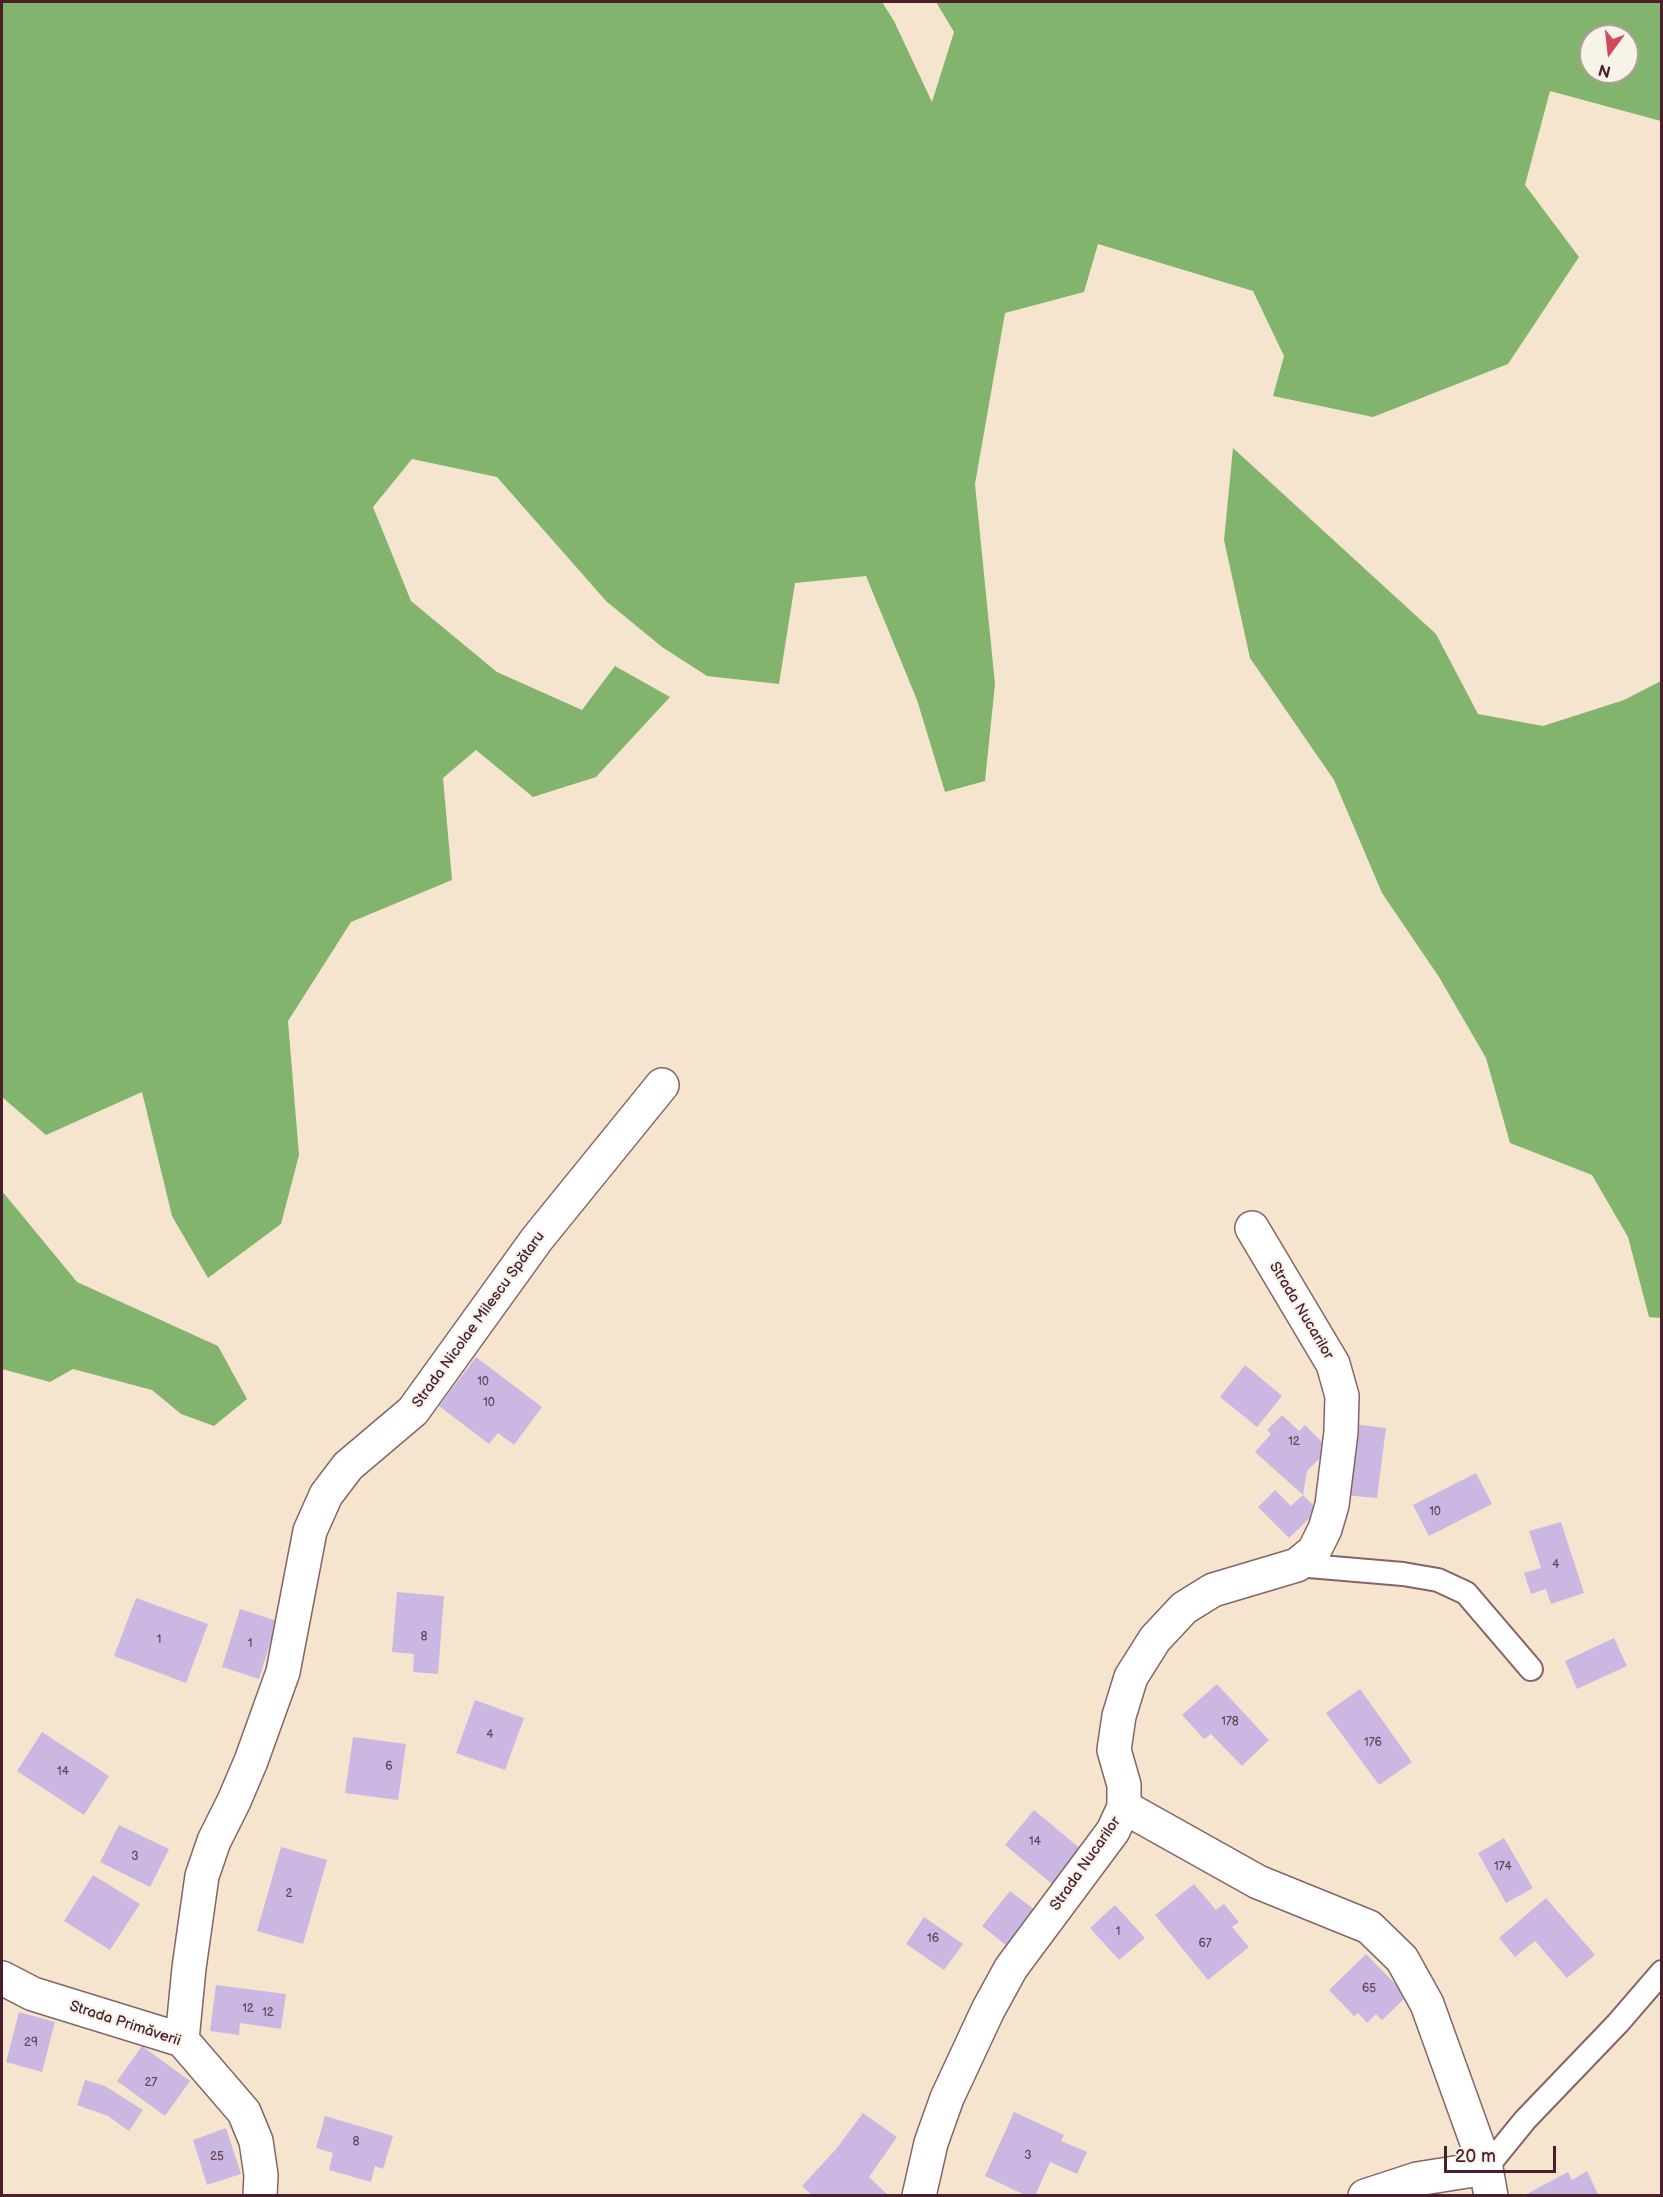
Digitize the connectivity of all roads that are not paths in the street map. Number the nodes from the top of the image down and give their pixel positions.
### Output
1 (662, 1085) dead end
2 (1252, 1228) dead end
3 (1298, 1565) junction
4 (1531, 1669) dead end
5 (1124, 1807) junction
6 (1662, 1972) edge
7 (2, 1978) edge
8 (182, 2040) junction
9 (1488, 2182) edge
10 (260, 2196) edge
11 (919, 2196) edge
12 (1365, 2196) edge

1 - 8 street, Strada Nicolae Milescu Spătaru
2 - 3 street, Strada Nucarilor
3 - 4 lane, Strada Nucarilor
3 - 5 street, Strada Nucarilor
5 - 9 street
5 - 11 street, Strada Nucarilor
6 - 9 lane
7 - 8 street, Strada Primăverii
8 - 10 street, Strada Primăverii
9 - 12 street

